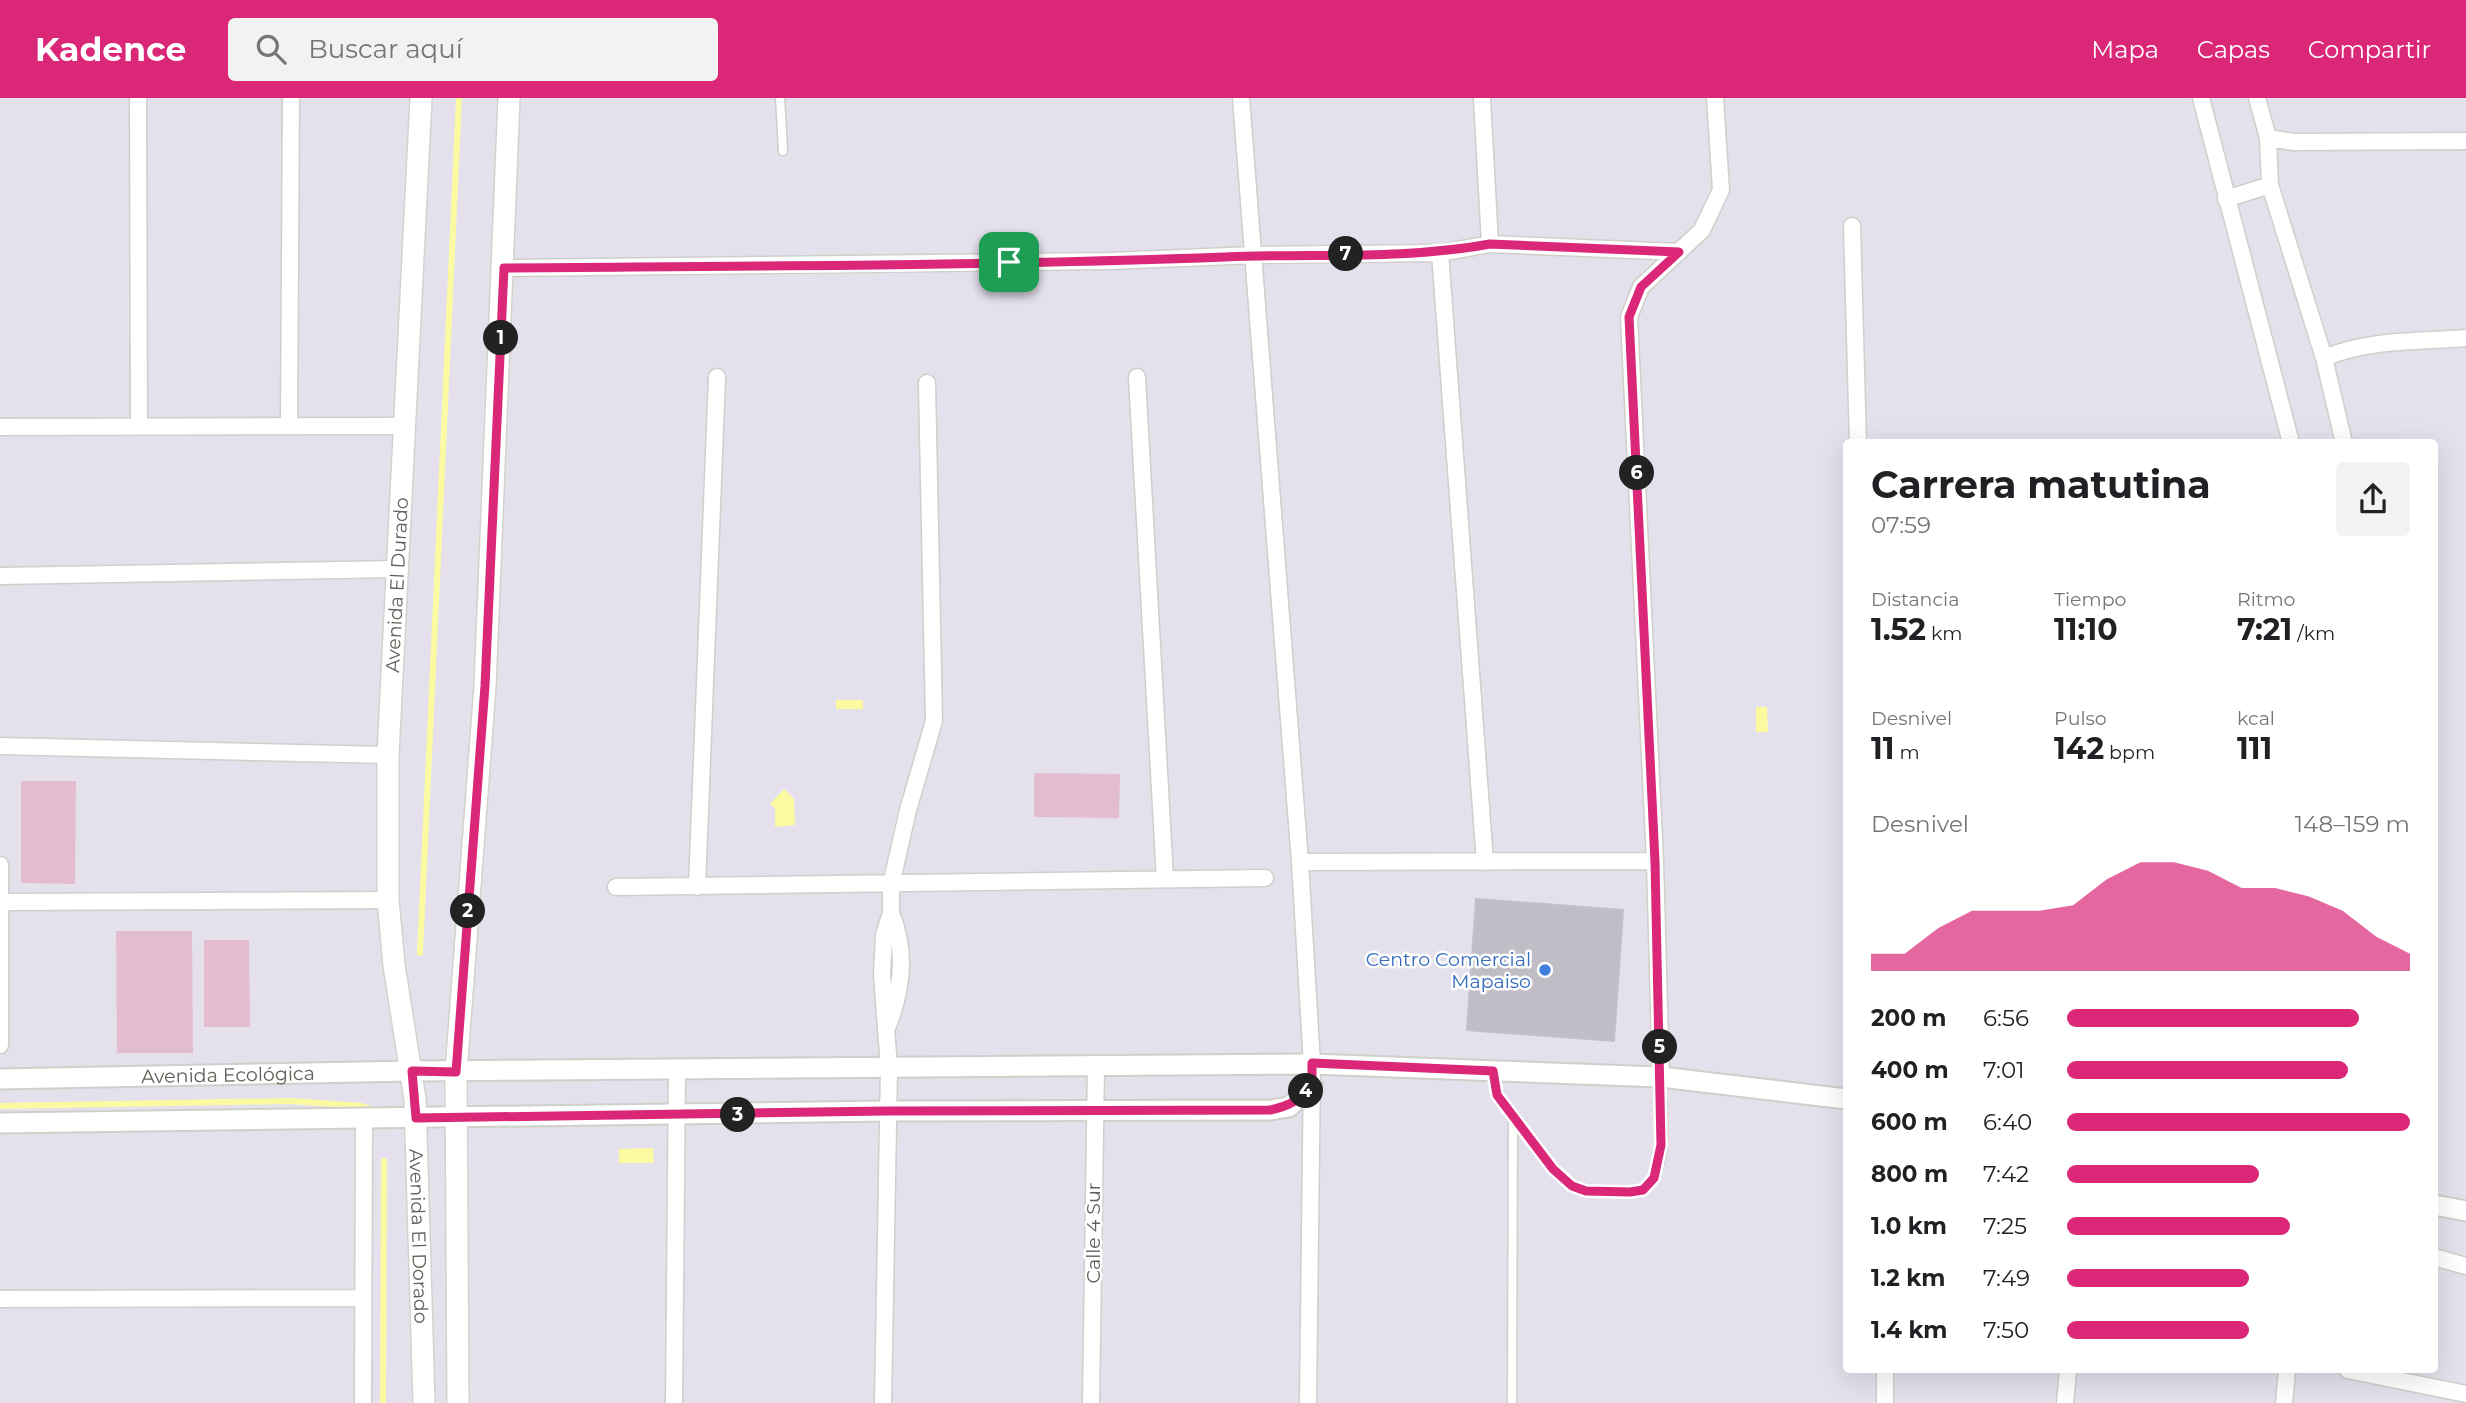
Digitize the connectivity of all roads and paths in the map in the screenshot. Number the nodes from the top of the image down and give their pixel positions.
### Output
1 (138, 98) edge
2 (291, 98) edge
3 (421, 98) edge
4 (509, 98) edge
5 (780, 98) edge
6 (1241, 98) edge
7 (1482, 98) edge
8 (1715, 98) edge
9 (2201, 98) edge
10 (2257, 98) edge
11 (2268, 138) junction
12 (2466, 141) edge
13 (783, 151) dead end
14 (2270, 185) junction
15 (2226, 199) junction
16 (1852, 226) dead end
17 (1490, 244) junction
18 (1679, 252) junction
19 (1440, 253) junction
20 (1254, 255) junction
21 (504, 268) junction
22 (2466, 338) edge
23 (2324, 358) junction
24 (717, 377) dead end
25 (1137, 377) dead end
26 (927, 383) dead end
27 (139, 425) junction
28 (289, 425) junction
29 (405, 426) junction
30 (0, 427) edge
31 (1858, 439) edge
32 (2290, 439) edge
33 (2343, 439) edge
34 (397, 569) junction
35 (0, 576) edge
36 (0, 746) edge
37 (388, 755) junction
38 (1300, 862) junction
39 (1485, 862) junction
40 (1655, 862) junction
41 (0, 865) edge
42 (1265, 878) dead end
43 (1165, 879) junction
44 (891, 885) junction
45 (616, 887) dead end
46 (697, 887) junction
47 (388, 900) junction
48 (1, 902) edge
49 (0, 1045) edge
50 (1312, 1063) junction
51 (1096, 1064) junction
52 (889, 1067) junction
53 (412, 1071) junction
54 (677, 1071) junction
55 (1493, 1071) junction
56 (456, 1072) junction
57 (1661, 1077) junction
58 (0, 1079) edge
59 (1312, 1085) junction
60 (1843, 1099) edge
61 (887, 1111) junction
62 (1094, 1111) junction
63 (1513, 1114) junction
64 (676, 1116) junction
65 (364, 1118) junction
66 (416, 1118) junction
67 (456, 1118) junction
68 (0, 1123) edge
69 (2438, 1206) edge
70 (2466, 1211) edge
71 (2438, 1259) edge
72 (2466, 1266) edge
73 (362, 1298) junction
74 (0, 1299) edge
75 (1885, 1373) edge
76 (2068, 1373) edge
77 (2287, 1373) edge
78 (2363, 1373) edge
79 (2466, 1394) edge
80 (363, 1403) edge
81 (424, 1403) edge
82 (458, 1403) edge
83 (674, 1403) edge
84 (883, 1403) edge
85 (1091, 1403) edge
86 (1308, 1403) edge
87 (1513, 1403) edge
88 (1885, 1403) edge
89 (2065, 1403) edge
90 (2284, 1403) edge

1 - 27 street
2 - 28 street
3 - 29 main road, Avenida El Durado
4 - 21 main road
5 - 13 lane
6 - 20 street
7 - 17 street
8 - 18 street
9 - 15 street
10 - 11 street
11 - 12 street
11 - 14 street
14 - 15 street
14 - 23 street
15 - 32 street
16 - 31 street
17 - 18 street
17 - 19 street
18 - 40 street
19 - 20 street
19 - 39 street
20 - 21 street
20 - 38 street
21 - 56 main road
22 - 23 street
23 - 33 street
24 - 46 street
25 - 43 street
26 - 44 street
27 - 28 street
27 - 30 street
28 - 29 street
29 - 34 main road, Avenida El Durado
34 - 35 street
34 - 37 main road, Avenida El Durado
36 - 37 street
37 - 47 main road, Avenida El Durado
38 - 39 street
38 - 50 street
39 - 40 street
40 - 57 street
41 - 48 street
42 - 43 street
43 - 44 street
44 - 46 street
44 - 52 street
45 - 46 street
47 - 48 street
47 - 53 main road, Avenida El Durado
48 - 49 street
50 - 51 street, Avenida Ecológica
50 - 55 street, Avenida Ecológica
50 - 59 street
51 - 52 street, Avenida Ecológica
51 - 62 street, Calle 4 Sur
52 - 54 street, Avenida Ecológica
52 - 61 street
53 - 56 street, Avenida Ecológica
53 - 58 street, Avenida Ecológica
53 - 66 main road, Avenida El Dorado
54 - 56 street, Avenida Ecológica
54 - 64 street
55 - 57 street, Avenida Ecológica
55 - 63 lane
56 - 67 main road
57 - 60 street, Avenida Ecológica
57 - 63 lane
59 - 62 street
59 - 86 street
61 - 62 street
61 - 64 street
61 - 84 street
62 - 85 street, Calle 4 Sur
63 - 87 lane
64 - 67 street
64 - 83 street
65 - 66 street
65 - 68 street
65 - 73 street
66 - 67 street
66 - 81 main road, Avenida El Dorado
67 - 82 main road, Avenida El Dorado
69 - 70 street
71 - 72 street
73 - 74 street
73 - 80 street
75 - 88 street
76 - 89 street
77 - 90 street
78 - 79 street

